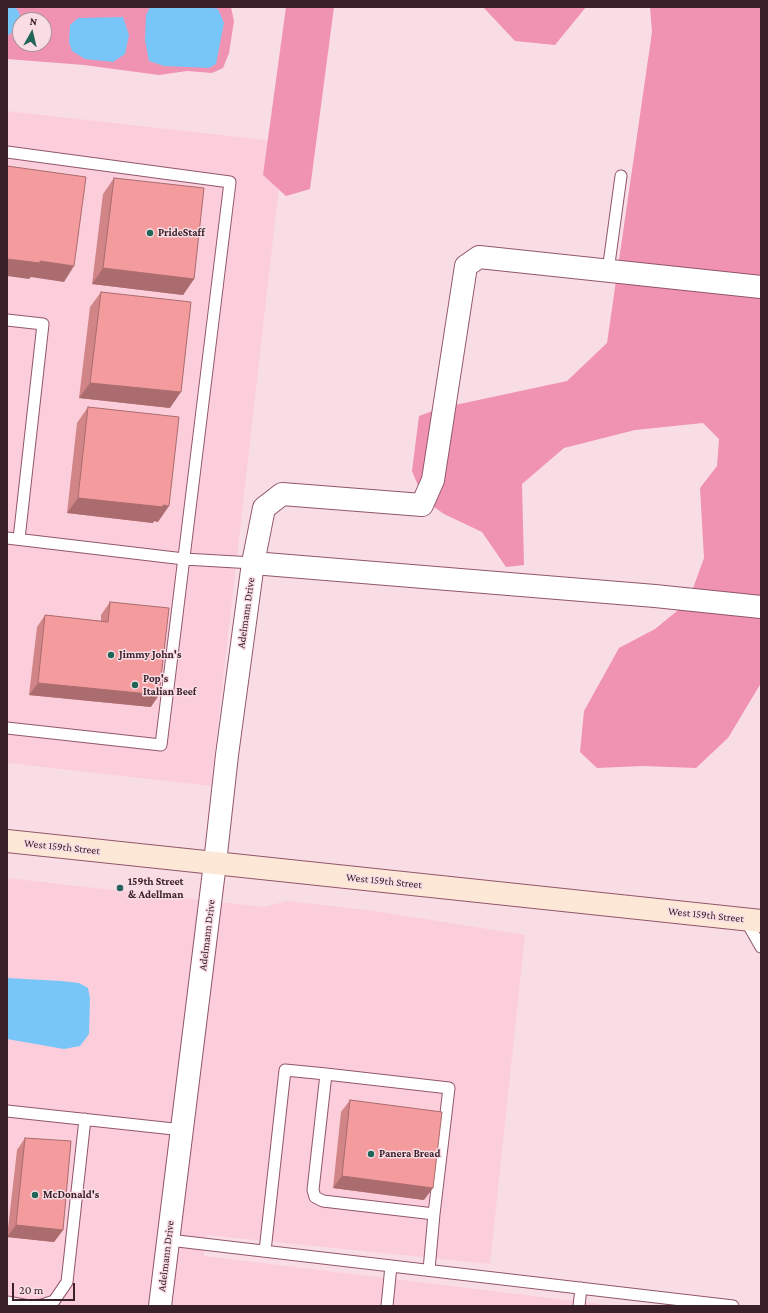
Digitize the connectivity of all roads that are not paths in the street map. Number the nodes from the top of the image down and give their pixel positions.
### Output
1 (7, 152) edge
2 (621, 176) dead end
3 (608, 271) junction
4 (761, 288) edge
5 (7, 320) edge
6 (7, 538) edge
7 (19, 540) junction
8 (184, 559) junction
9 (253, 563) junction
10 (761, 607) edge
11 (7, 728) edge
12 (7, 841) edge
13 (215, 864) junction
14 (753, 920) edge
15 (761, 947) edge
16 (326, 1074) junction
17 (7, 1111) edge
18 (85, 1120) junction
19 (183, 1130) junction
20 (434, 1214) junction
21 (169, 1240) junction
22 (265, 1251) junction
23 (391, 1266) junction
24 (429, 1270) junction
25 (581, 1288) junction
26 (7, 1302) edge
27 (160, 1306) edge
28 (387, 1306) edge
29 (579, 1306) edge
30 (733, 1306) edge

1 - 8 lane
2 - 3 lane
3 - 4 street
3 - 9 street, Adelmann Drive
5 - 7 lane
6 - 7 lane
7 - 8 lane
8 - 9 lane
8 - 11 lane
9 - 10 street
9 - 13 street, Adelmann Drive
12 - 13 main road, West 159th Street
13 - 14 main road, West 159th Street
13 - 19 street, Adelmann Drive
14 - 15 lane
16 - 20 lane
16 - 20 lane
16 - 22 lane
17 - 18 lane
18 - 19 lane
18 - 26 lane
19 - 21 street, Adelmann Drive
20 - 24 lane
21 - 22 lane
21 - 27 street, Adelmann Drive
22 - 23 lane
23 - 24 lane
23 - 28 lane
24 - 25 lane
25 - 29 lane
25 - 30 lane

